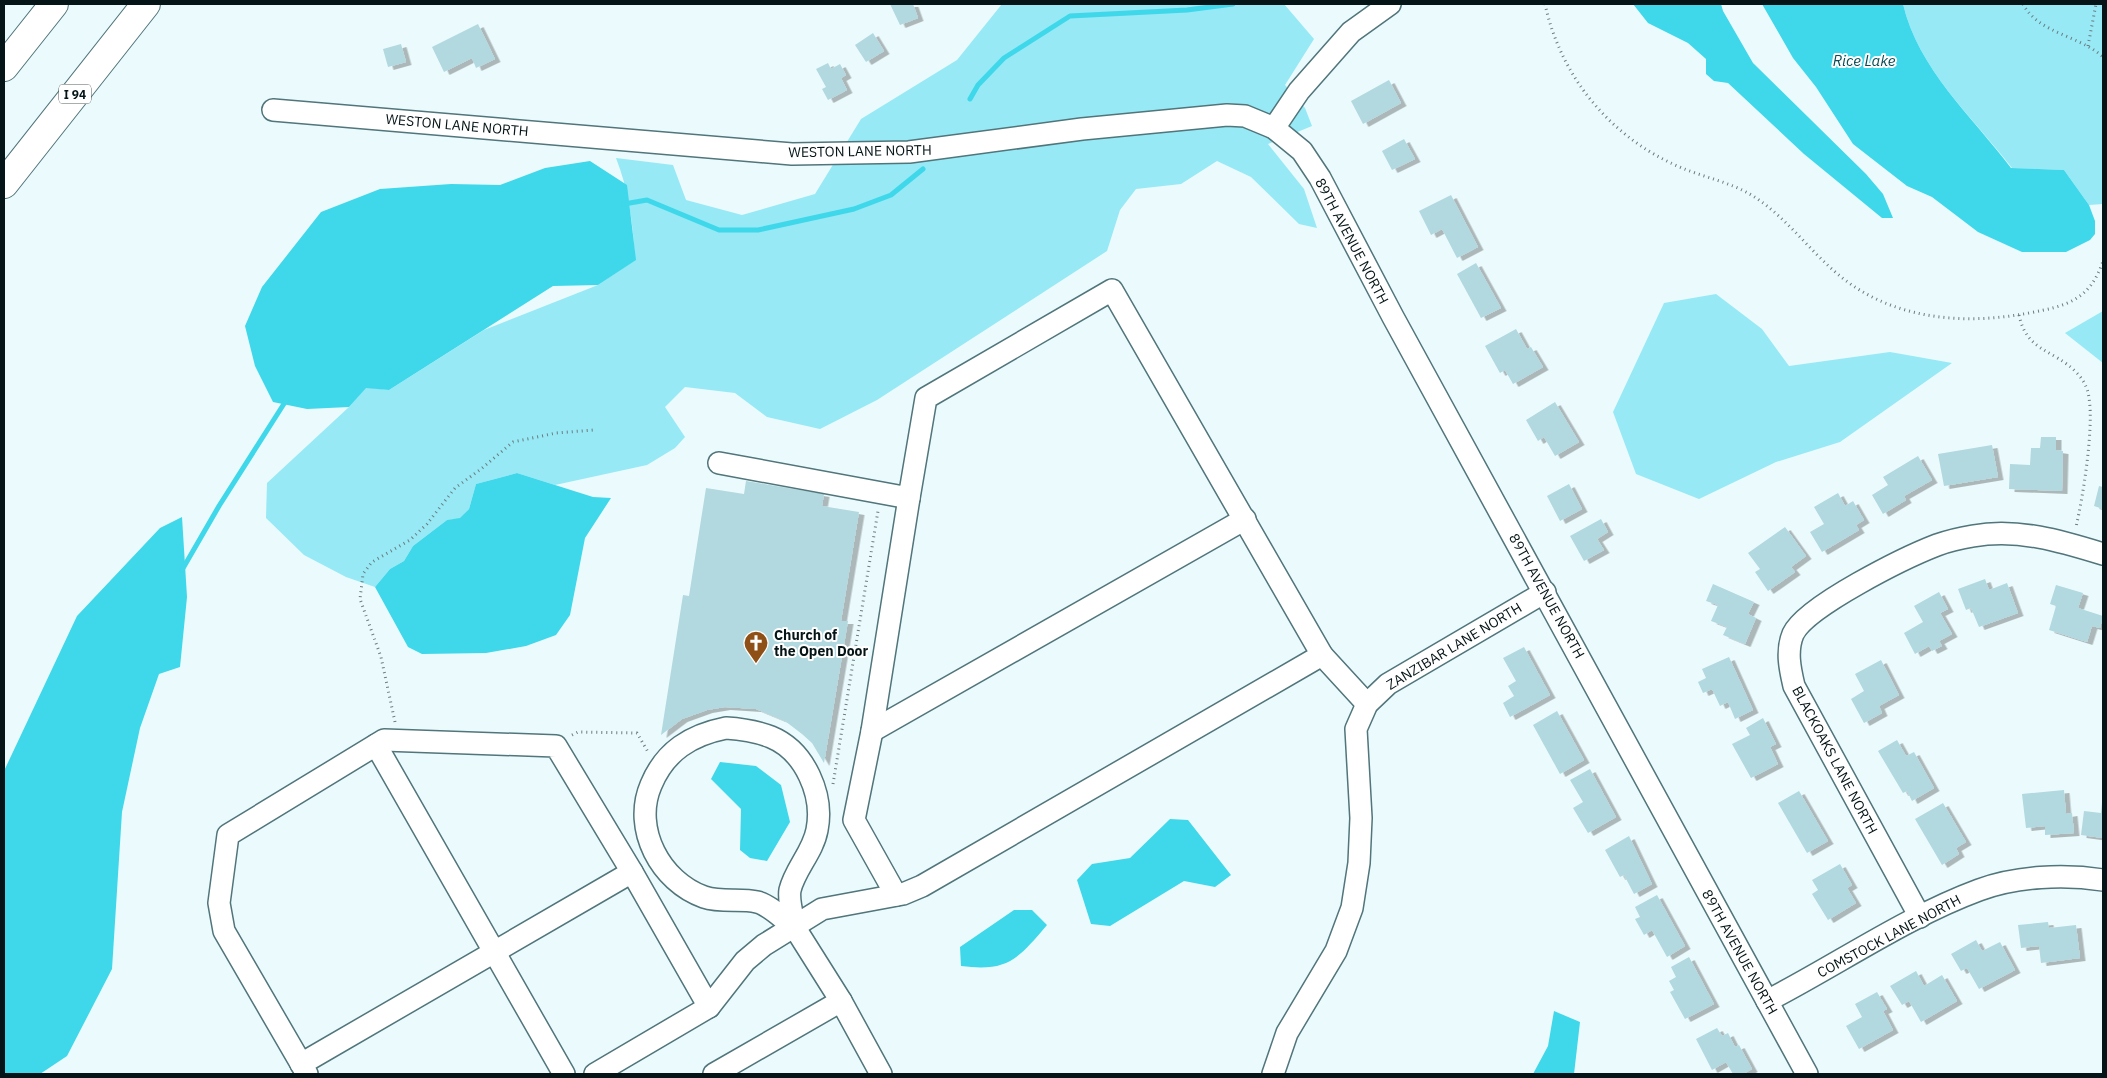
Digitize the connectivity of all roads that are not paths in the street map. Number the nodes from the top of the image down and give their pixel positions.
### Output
1 (54, 4) edge
2 (146, 4) edge
3 (1390, 4) edge
4 (4, 67) edge
5 (273, 110) dead end
6 (1274, 128) junction
7 (4, 184) edge
8 (719, 463) dead end
9 (909, 498) junction
10 (1245, 519) junction
11 (2103, 554) edge
12 (1545, 592) junction
13 (1322, 655) junction
14 (1367, 704) junction
15 (872, 731) junction
16 (376, 745) junction
17 (632, 872) junction
18 (2103, 880) edge
19 (896, 895) junction
20 (1920, 917) junction
21 (795, 928) junction
22 (493, 952) junction
23 (841, 1001) junction
24 (1767, 1001) junction
25 (710, 1008) junction
26 (304, 1069) edge
27 (564, 1074) edge
28 (595, 1074) edge
29 (714, 1074) edge
30 (881, 1074) edge
31 (1273, 1074) edge
32 (1807, 1074) edge

1 - 4 highway
2 - 7 highway, I 94
3 - 6 street
5 - 6 street, WESTON LANE NORTH
6 - 12 street, 89TH AVENUE NORTH
8 - 9 street
9 - 10 street
9 - 15 street
10 - 13 street
10 - 15 street
11 - 20 street, BLACKOAKS LANE NORTH
12 - 14 street, ZANZIBAR LANE NORTH
12 - 24 street, 89TH AVENUE NORTH
13 - 14 street
13 - 19 street
14 - 31 street, ZANZIBAR LANE NORTH
15 - 19 street
16 - 17 street
16 - 22 street
16 - 26 street
17 - 22 street
17 - 25 street
18 - 20 street, COMSTOCK LANE NORTH
19 - 21 street
20 - 24 street, COMSTOCK LANE NORTH
21 - 21 street
21 - 23 street
21 - 25 street
22 - 26 street
22 - 27 street
23 - 29 street
23 - 30 street
24 - 32 street, 89TH AVENUE NORTH
25 - 28 street

